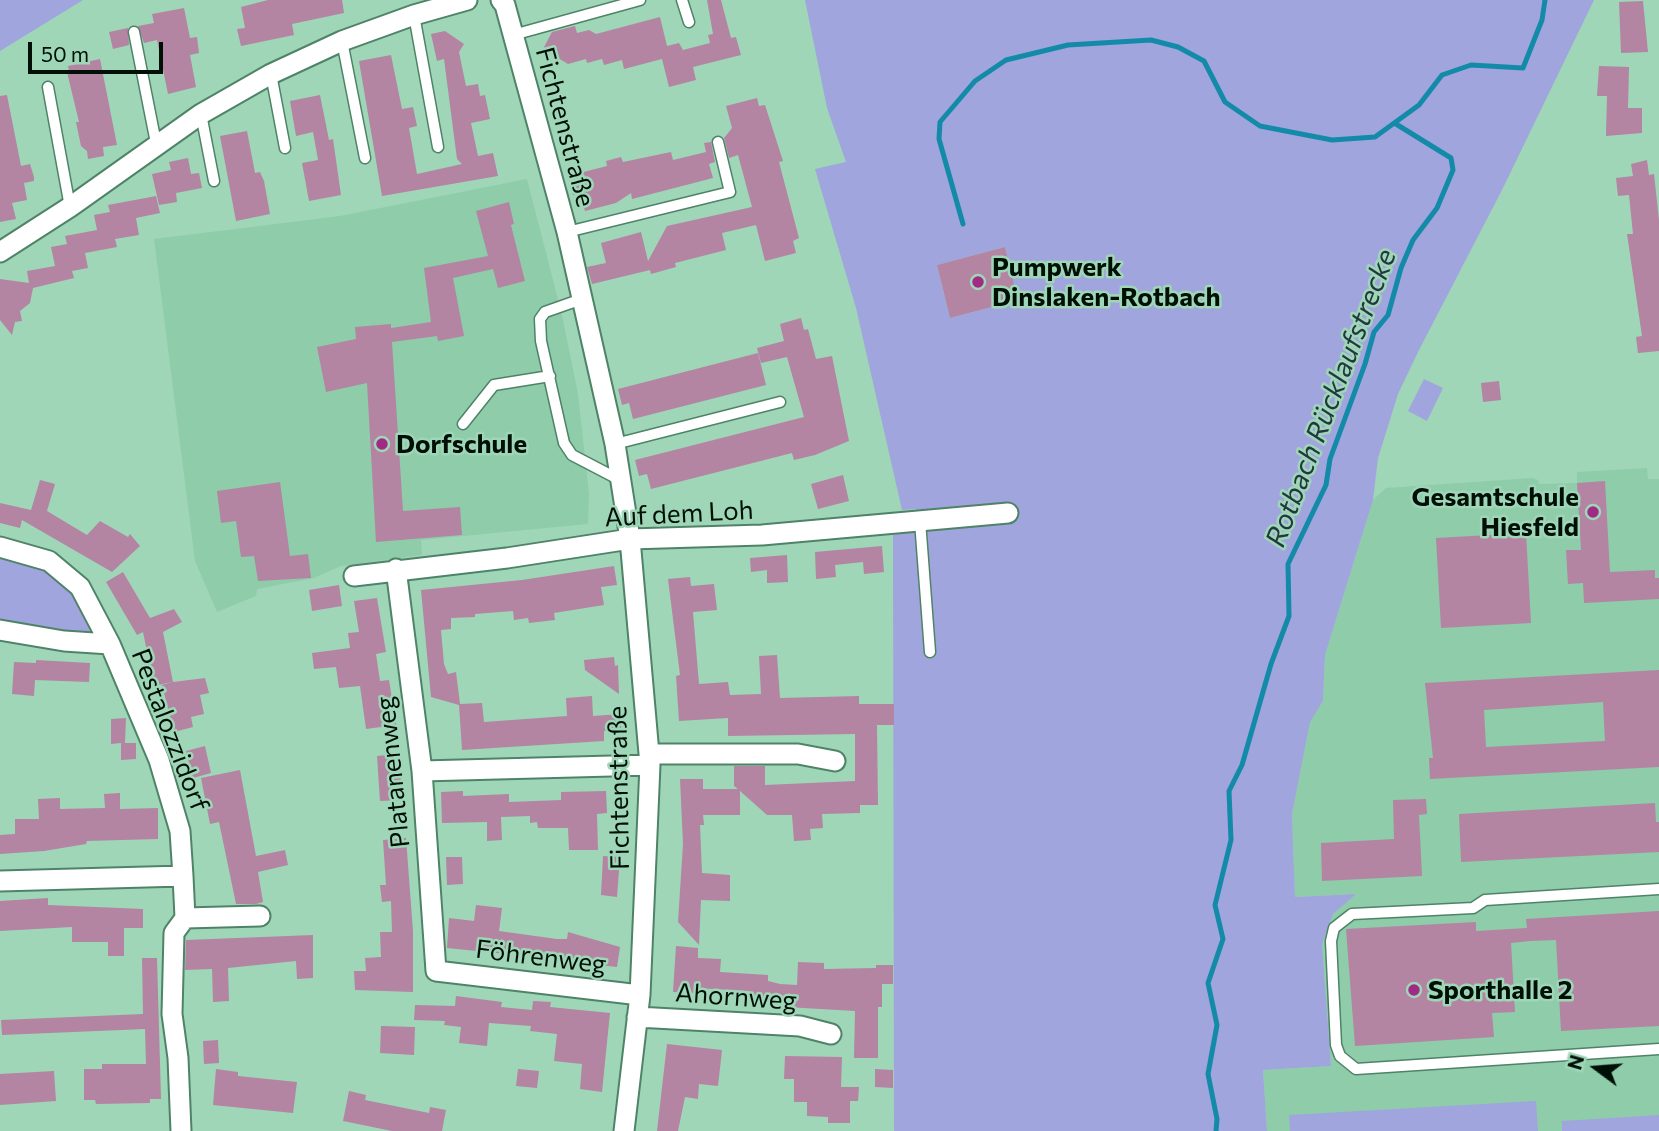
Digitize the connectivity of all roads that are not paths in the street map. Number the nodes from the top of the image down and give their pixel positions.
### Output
1 (467, 0) edge
2 (640, 0) edge
3 (682, 0) edge
4 (503, 3) edge
5 (414, 15) junction
6 (688, 22) dead end
7 (134, 32) dead end
8 (513, 35) junction
9 (342, 41) junction
10 (271, 74) junction
11 (48, 87) dead end
12 (201, 114) junction
13 (718, 142) dead end
14 (156, 143) junction
15 (438, 147) dead end
16 (285, 149) dead end
17 (365, 158) dead end
18 (214, 181) dead end
19 (70, 207) junction
20 (567, 232) junction
21 (0, 253) edge
22 (582, 299) junction
23 (550, 376) junction
24 (780, 402) dead end
25 (463, 424) dead end
26 (615, 444) junction
27 (621, 481) junction
28 (1008, 513) dead end
29 (920, 521) junction
30 (630, 539) junction
31 (0, 547) edge
32 (396, 569) junction
33 (354, 576) dead end
34 (0, 630) edge
35 (110, 644) junction
36 (930, 652) dead end
37 (650, 760) junction
38 (835, 761) dead end
39 (422, 771) junction
40 (183, 876) junction
41 (0, 881) edge
42 (1659, 889) edge
43 (260, 916) dead end
44 (185, 918) junction
45 (436, 971) joint
46 (640, 995) junction
47 (637, 1017) junction
48 (831, 1034) dead end
49 (1659, 1049) edge
50 (181, 1131) edge
51 (624, 1131) edge

1 - 5 street
2 - 8 lane, Fichtenstraße
3 - 6 lane
4 - 8 street, Fichtenstraße
5 - 9 street
5 - 15 lane
7 - 14 lane
8 - 20 street, Fichtenstraße
9 - 10 street
9 - 17 lane
10 - 12 street
10 - 16 lane
11 - 19 lane
12 - 14 street
12 - 18 lane
13 - 20 lane, Fichtenstraße
14 - 19 street
19 - 21 street
20 - 22 street, Fichtenstraße
22 - 23 lane
22 - 26 street, Fichtenstraße
23 - 25 lane
23 - 27 lane
24 - 26 lane
26 - 27 street, Fichtenstraße
27 - 30 street, Fichtenstraße
28 - 29 street, Auf dem Loh
29 - 30 street, Auf dem Loh
29 - 36 lane
30 - 32 street, Auf dem Loh
30 - 37 street, Fichtenstraße
31 - 35 street, Pestalozzidorf
32 - 33 street, Auf dem Loh
32 - 39 street, Platanenweg
34 - 35 street, Pestalozzidorf
35 - 40 street, Pestalozzidorf
37 - 38 street
37 - 39 street
37 - 46 street, Fichtenstraße
39 - 45 street, Platanenweg
40 - 41 street
40 - 44 street, Pestalozzidorf
42 - 49 lane
43 - 44 street
44 - 50 street, Pestalozzidorf
45 - 46 street, Föhrenweg
46 - 47 street, Fichtenstraße
47 - 48 street, Ahornweg
47 - 51 street, Fichtenstraße

